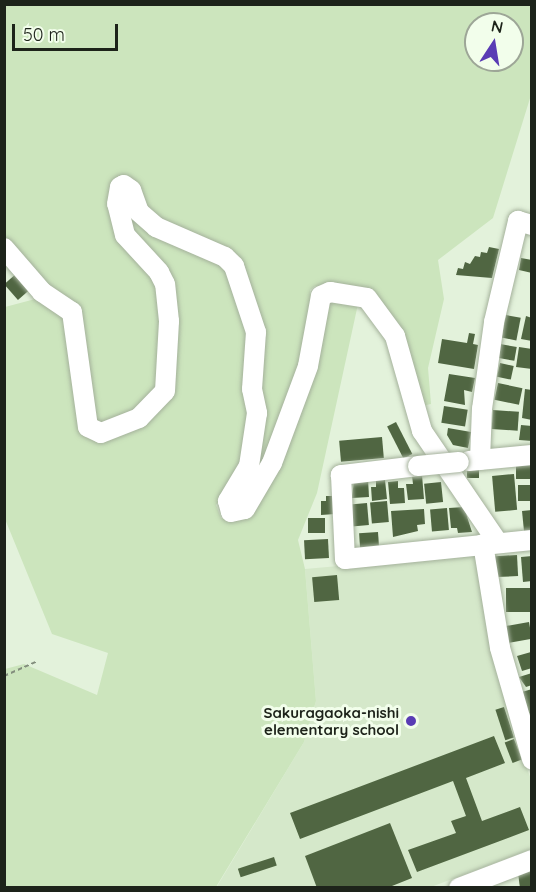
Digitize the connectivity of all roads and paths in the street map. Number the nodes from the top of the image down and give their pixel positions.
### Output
1 (531, 225) edge
2 (4, 248) edge
3 (531, 455) edge
4 (480, 460) junction
5 (531, 540) edge
6 (490, 543) junction
7 (37, 661) dead end
8 (4, 676) edge
9 (531, 759) edge
10 (531, 860) edge
11 (459, 888) edge

1 - 4 street
2 - 6 street
3 - 4 street
4 - 6 street, bridge
5 - 6 street
6 - 9 street
7 - 8 path
10 - 11 street

